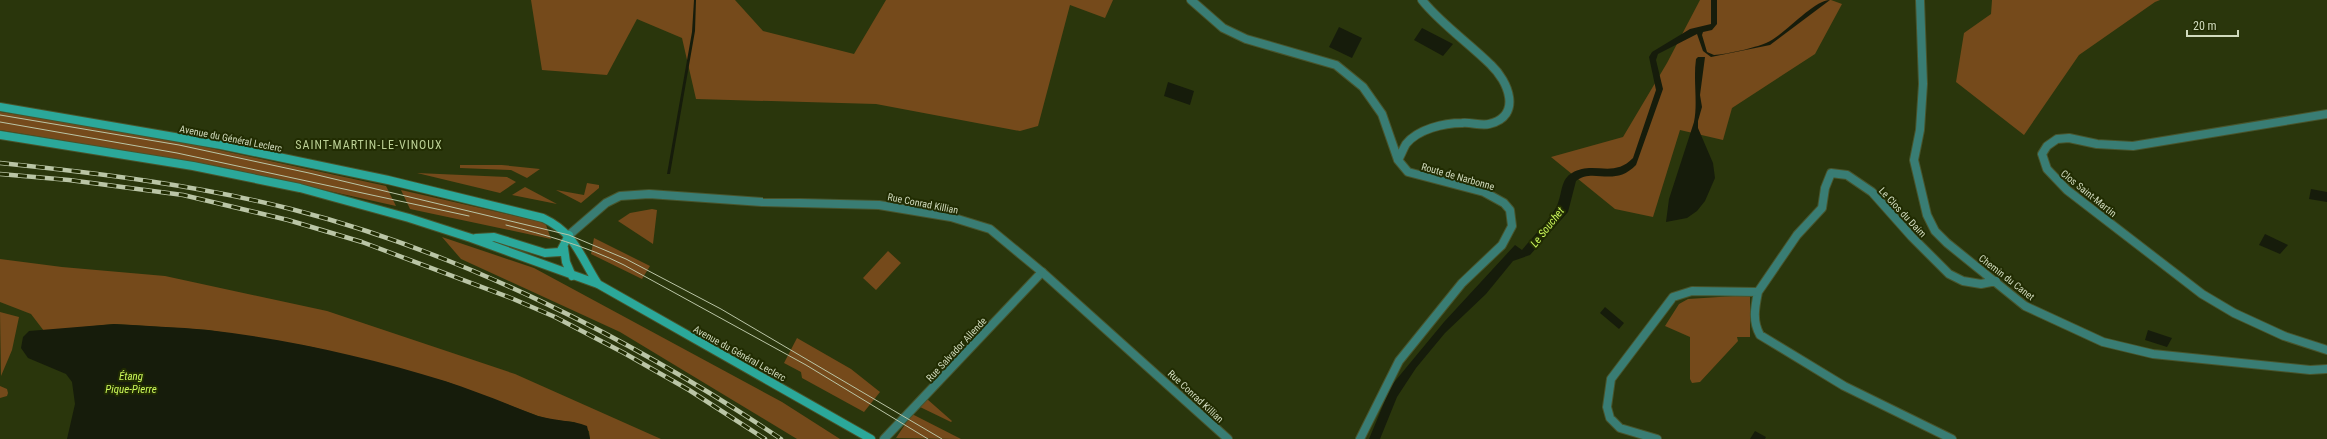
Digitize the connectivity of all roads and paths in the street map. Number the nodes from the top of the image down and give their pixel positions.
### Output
1 (1191, 0) edge
2 (1422, 0) edge
3 (1920, 0) edge
4 (0, 107) edge
5 (2327, 114) edge
6 (0, 135) edge
7 (1398, 160) junction
8 (569, 235) junction
9 (471, 238) junction
10 (564, 248) junction
11 (1042, 272) junction
12 (572, 276) junction
13 (1996, 281) junction
14 (598, 284) junction
15 (1758, 292) junction
16 (2327, 350) edge
17 (2327, 369) edge
18 (871, 439) edge
19 (884, 439) edge
20 (1228, 439) edge
21 (1360, 439) edge
22 (1658, 439) edge
23 (1952, 439) edge

1 - 7 street, Route de Narbonne
2 - 7 street
3 - 13 street, Chemin du Canet
4 - 8 main road, Avenue du Général Leclerc
5 - 16 street, Clos Saint-Martin
6 - 9 main road, Avenue du Général Leclerc
7 - 21 street, Route de Narbonne
8 - 10 main road
8 - 11 street, Rue Conrad Killian
8 - 14 main road, Avenue du Général Leclerc
9 - 10 main road, Avenue du Général Leclerc
9 - 12 main road, Avenue du Général Leclerc
10 - 12 main road
11 - 19 street, Rue Salvador Allende
11 - 20 street, Rue Conrad Killian
12 - 14 main road, Avenue du Général Leclerc
13 - 15 street, Le Clos du Daim
13 - 17 street, Chemin du Canet
14 - 18 main road, Avenue du Général Leclerc
15 - 22 street
15 - 23 street, Le Clos du Daim

